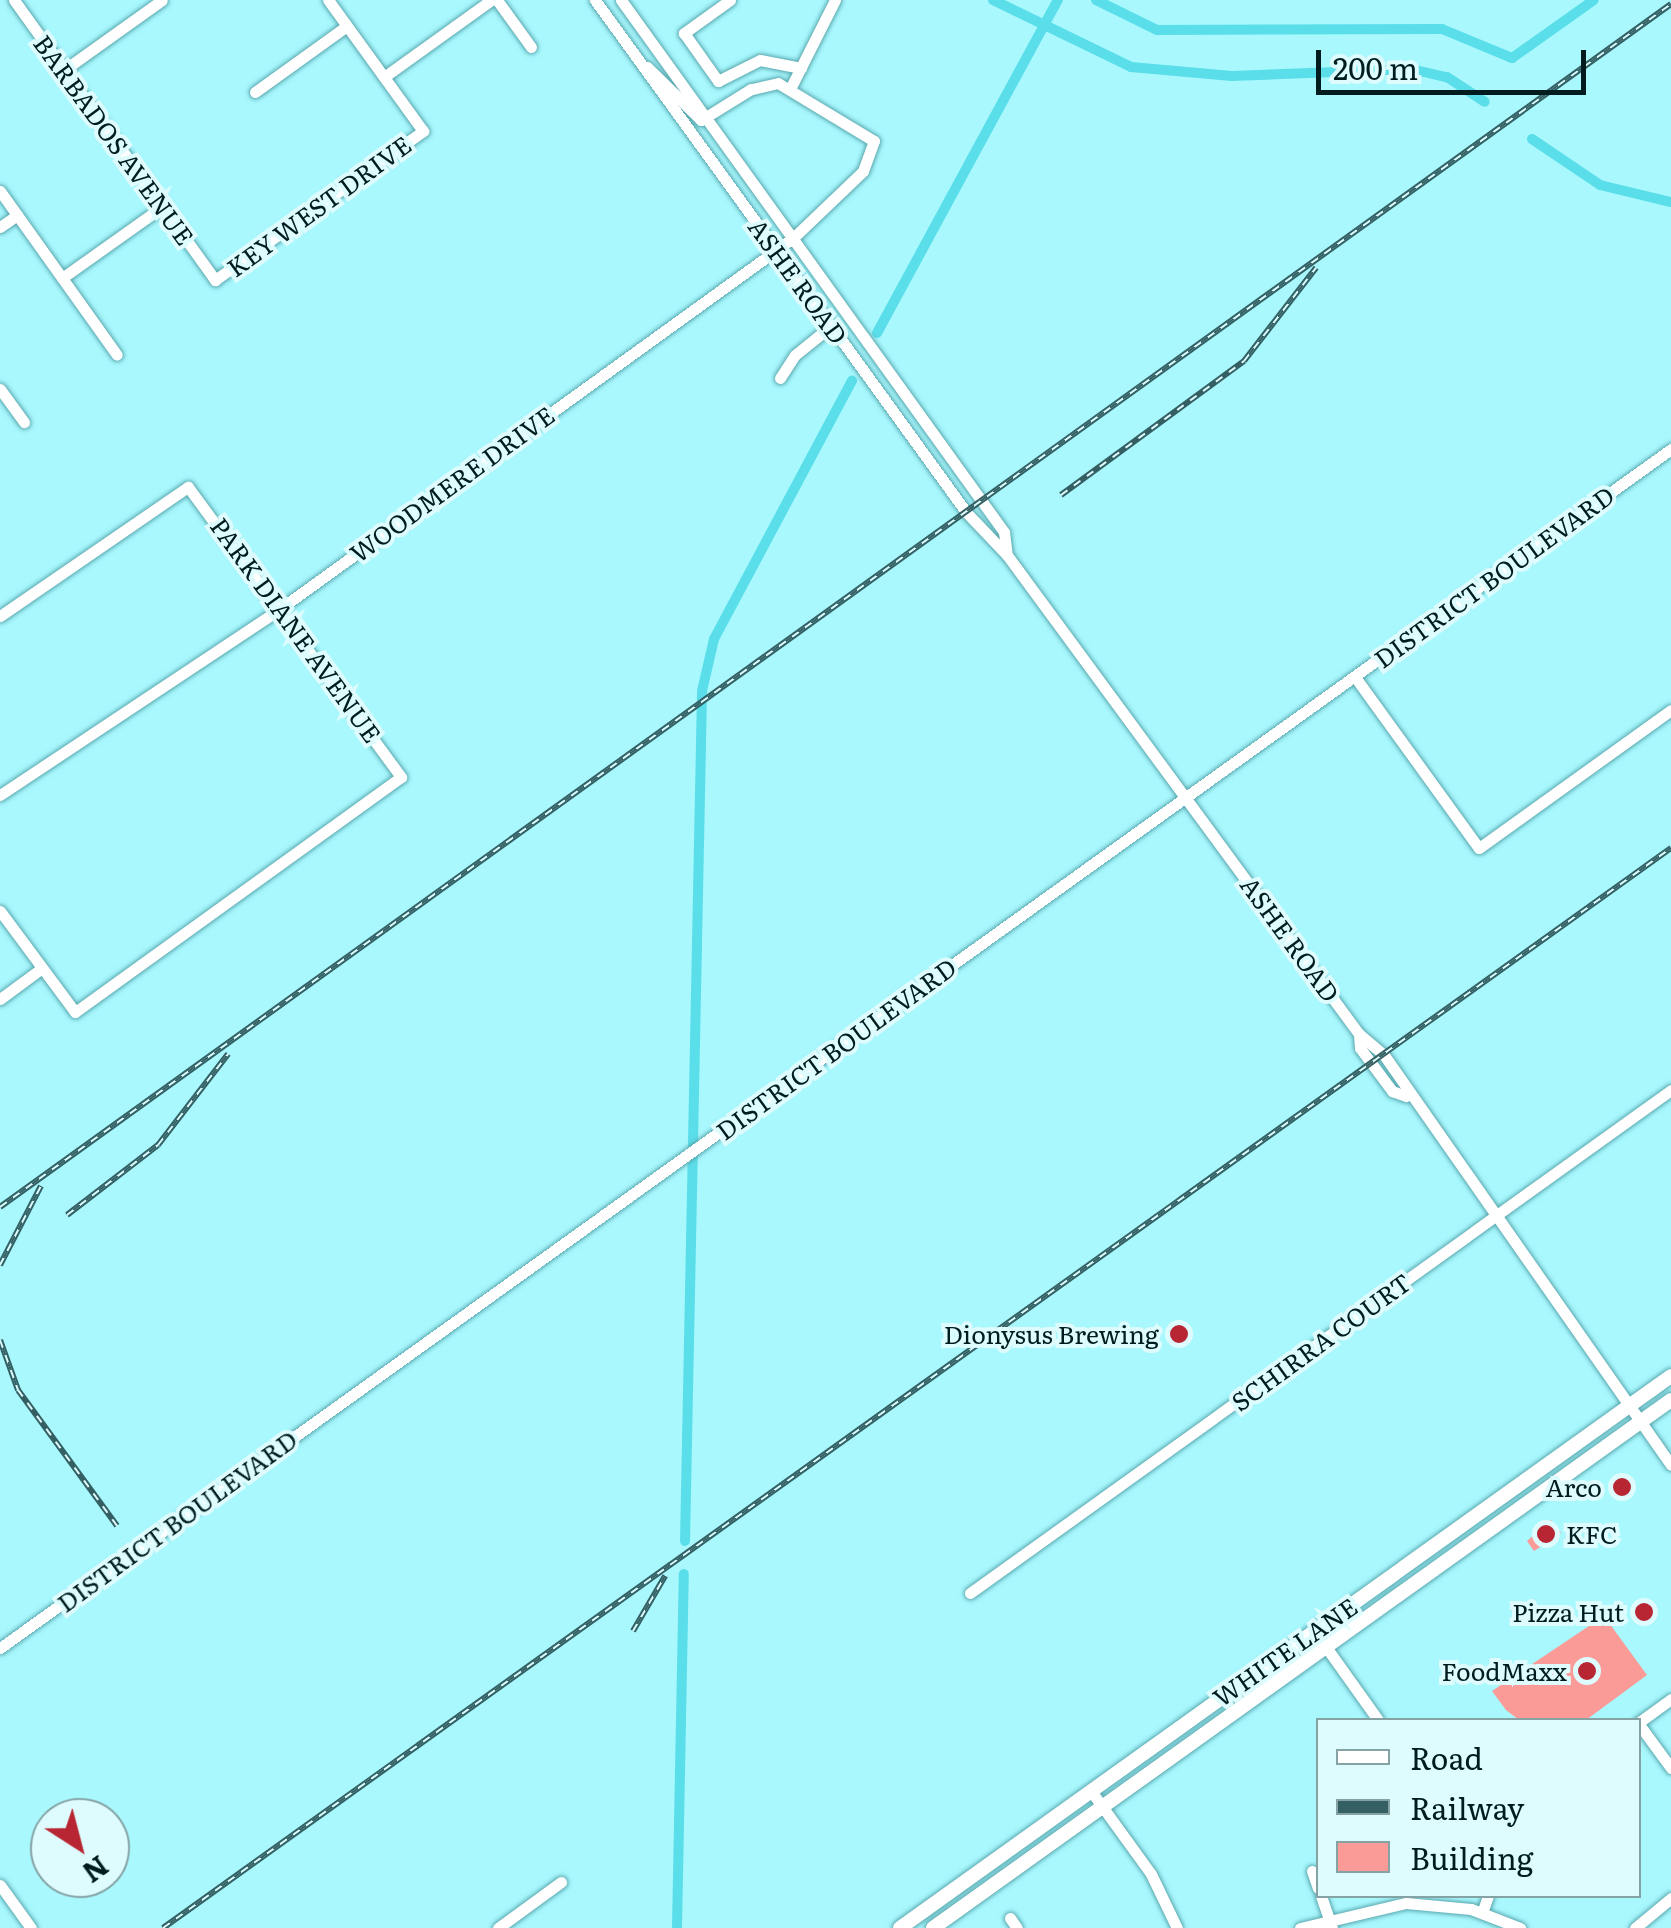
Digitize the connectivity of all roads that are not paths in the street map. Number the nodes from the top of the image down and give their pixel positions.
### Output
1 (14, 0) edge
2 (162, 0) edge
3 (328, 0) edge
4 (494, 0) edge
5 (595, 0) edge
6 (612, 0) edge
7 (621, 0) edge
8 (730, 0) edge
9 (835, 0) edge
10 (634, 18) junction
11 (347, 26) junction
12 (531, 47) dead end
13 (640, 63) junction
14 (801, 68) junction
15 (64, 70) junction
16 (384, 77) junction
17 (790, 90) junction
18 (255, 92) dead end
19 (706, 120) junction
20 (0, 192) edge
21 (162, 207) junction
22 (17, 215) junction
23 (0, 227) edge
24 (792, 238) junction
25 (776, 250) junction
26 (62, 278) junction
27 (215, 280) joint
28 (831, 326) junction
29 (118, 355) dead end
30 (780, 378) dead end
31 (0, 389) edge
32 (24, 422) dead end
33 (1671, 449) edge
34 (1007, 555) junction
35 (281, 608) junction
36 (0, 616) edge
37 (1355, 677) junction
38 (1671, 710) edge
39 (0, 795) edge
40 (1187, 799) junction
41 (0, 911) edge
42 (42, 968) junction
43 (0, 999) edge
44 (1671, 1090) edge
45 (1493, 1218) junction
46 (1671, 1376) edge
47 (1671, 1400) edge
48 (1629, 1406) junction
49 (1640, 1422) junction
50 (1671, 1465) edge
51 (1518, 1486) junction
52 (1462, 1526) junction
53 (1479, 1538) junction
54 (1388, 1579) junction
55 (1416, 1582) junction
56 (970, 1593) dead end
57 (1315, 1631) junction
58 (1326, 1647) junction
59 (0, 1648) edge
60 (1269, 1686) junction
61 (1671, 1700) edge
62 (1377, 1718) edge
63 (1641, 1721) edge
64 (1641, 1727) edge
65 (1671, 1768) edge
66 (1091, 1792) junction
67 (1104, 1806) junction
68 (1312, 1871) dead end
69 (562, 1882) dead end
70 (1316, 1882) edge
71 (0, 1885) edge
72 (1322, 1898) edge
73 (1487, 1898) edge
74 (1671, 1898) edge
75 (1482, 1912) junction
76 (1330, 1924) edge
77 (31, 1928) edge
78 (498, 1928) edge
79 (900, 1928) edge
80 (933, 1928) edge
81 (1178, 1928) edge
82 (1300, 1928) edge
83 (1520, 1928) edge
84 (1635, 1928) edge

1 - 15 street, BARBADOS AVENUE
2 - 15 street
3 - 11 street
4 - 12 street
4 - 16 street
5 - 13 street, ASHE ROAD
6 - 10 street
7 - 10 street, ASHE ROAD
8 - 14 street
9 - 14 street
10 - 19 street, ASHE ROAD
11 - 16 street
11 - 18 street
13 - 19 street
13 - 25 street, ASHE ROAD
14 - 17 street
15 - 21 street, BARBADOS AVENUE
16 - 27 street, KEY WEST DRIVE
17 - 19 street
17 - 24 street, WOODMERE DRIVE
19 - 24 street, ASHE ROAD
20 - 22 street
21 - 26 street
21 - 27 street, BARBADOS AVENUE
22 - 23 street
22 - 26 street
24 - 25 street, WOODMERE DRIVE
24 - 34 street, ASHE ROAD
25 - 28 street, ASHE ROAD
25 - 35 street, WOODMERE DRIVE
26 - 29 street
28 - 30 street
28 - 34 street, ASHE ROAD
31 - 32 street
33 - 37 street, DISTRICT BOULEVARD
34 - 40 street, ASHE ROAD
35 - 36 street, PARK DIANE AVENUE
35 - 39 street, WOODMERE DRIVE
35 - 42 street, PARK DIANE AVENUE
37 - 38 street
37 - 40 street, DISTRICT BOULEVARD
40 - 45 street, ASHE ROAD
40 - 59 street, DISTRICT BOULEVARD
41 - 42 street
42 - 43 street
44 - 45 street, SCHIRRA COURT
45 - 48 street, ASHE ROAD
45 - 56 street, SCHIRRA COURT
46 - 48 main road, WHITE LANE
47 - 49 main road, WHITE LANE
48 - 49 street, ASHE ROAD
48 - 51 main road, WHITE LANE
49 - 50 street, ASHE ROAD
49 - 53 main road, WHITE LANE
51 - 52 main road, WHITE LANE
51 - 53 main road
52 - 54 main road, WHITE LANE
52 - 55 main road
53 - 55 main road, WHITE LANE
54 - 57 main road, WHITE LANE
54 - 58 main road
55 - 58 main road, WHITE LANE
57 - 60 main road
57 - 66 main road, WHITE LANE
58 - 60 main road, WHITE LANE
58 - 62 street
60 - 67 main road, WHITE LANE
61 - 63 street
64 - 65 street
66 - 67 street
66 - 79 main road, WHITE LANE
67 - 80 main road, WHITE LANE
67 - 81 street
68 - 70 street
69 - 78 street
71 - 77 street
72 - 76 street
73 - 75 street
74 - 84 street
75 - 76 street
75 - 83 street
76 - 82 street

